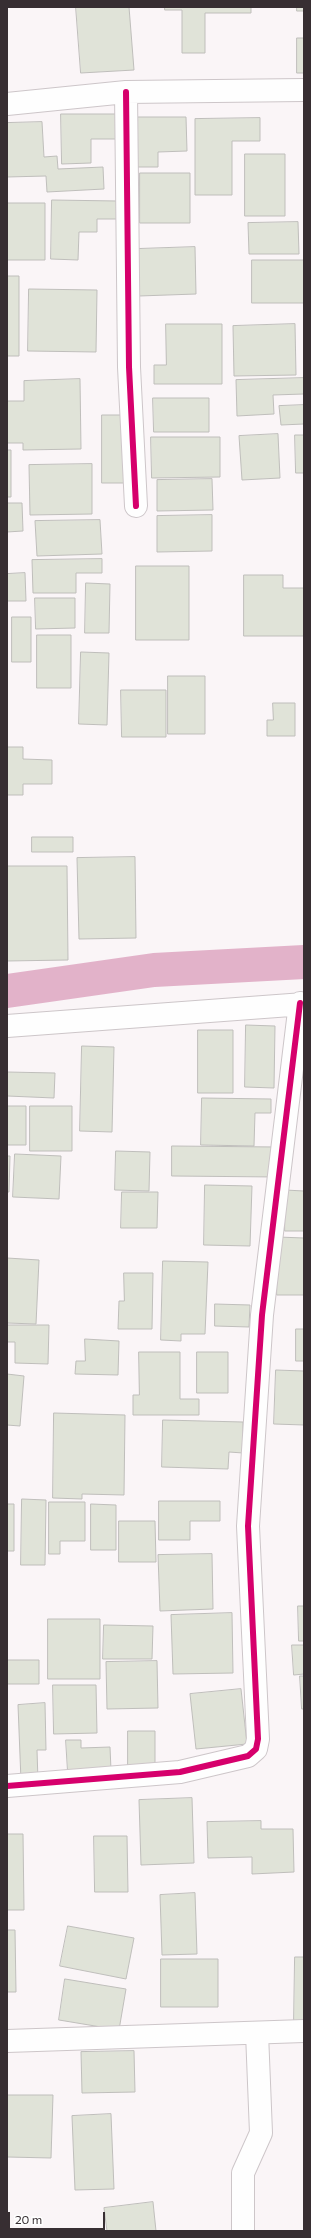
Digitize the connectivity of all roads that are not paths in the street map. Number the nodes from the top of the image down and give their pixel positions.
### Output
1 (304, 90) edge
2 (126, 92) junction
3 (7, 104) edge
4 (136, 506) dead end
5 (302, 1003) edge
6 (7, 1026) edge
7 (7, 1786) edge
8 (304, 2031) edge
9 (257, 2033) junction
10 (7, 2041) edge
11 (243, 2231) edge

1 - 2 street
2 - 3 street
2 - 4 street
5 - 6 street
5 - 7 street
8 - 9 street
9 - 10 street
9 - 11 street

